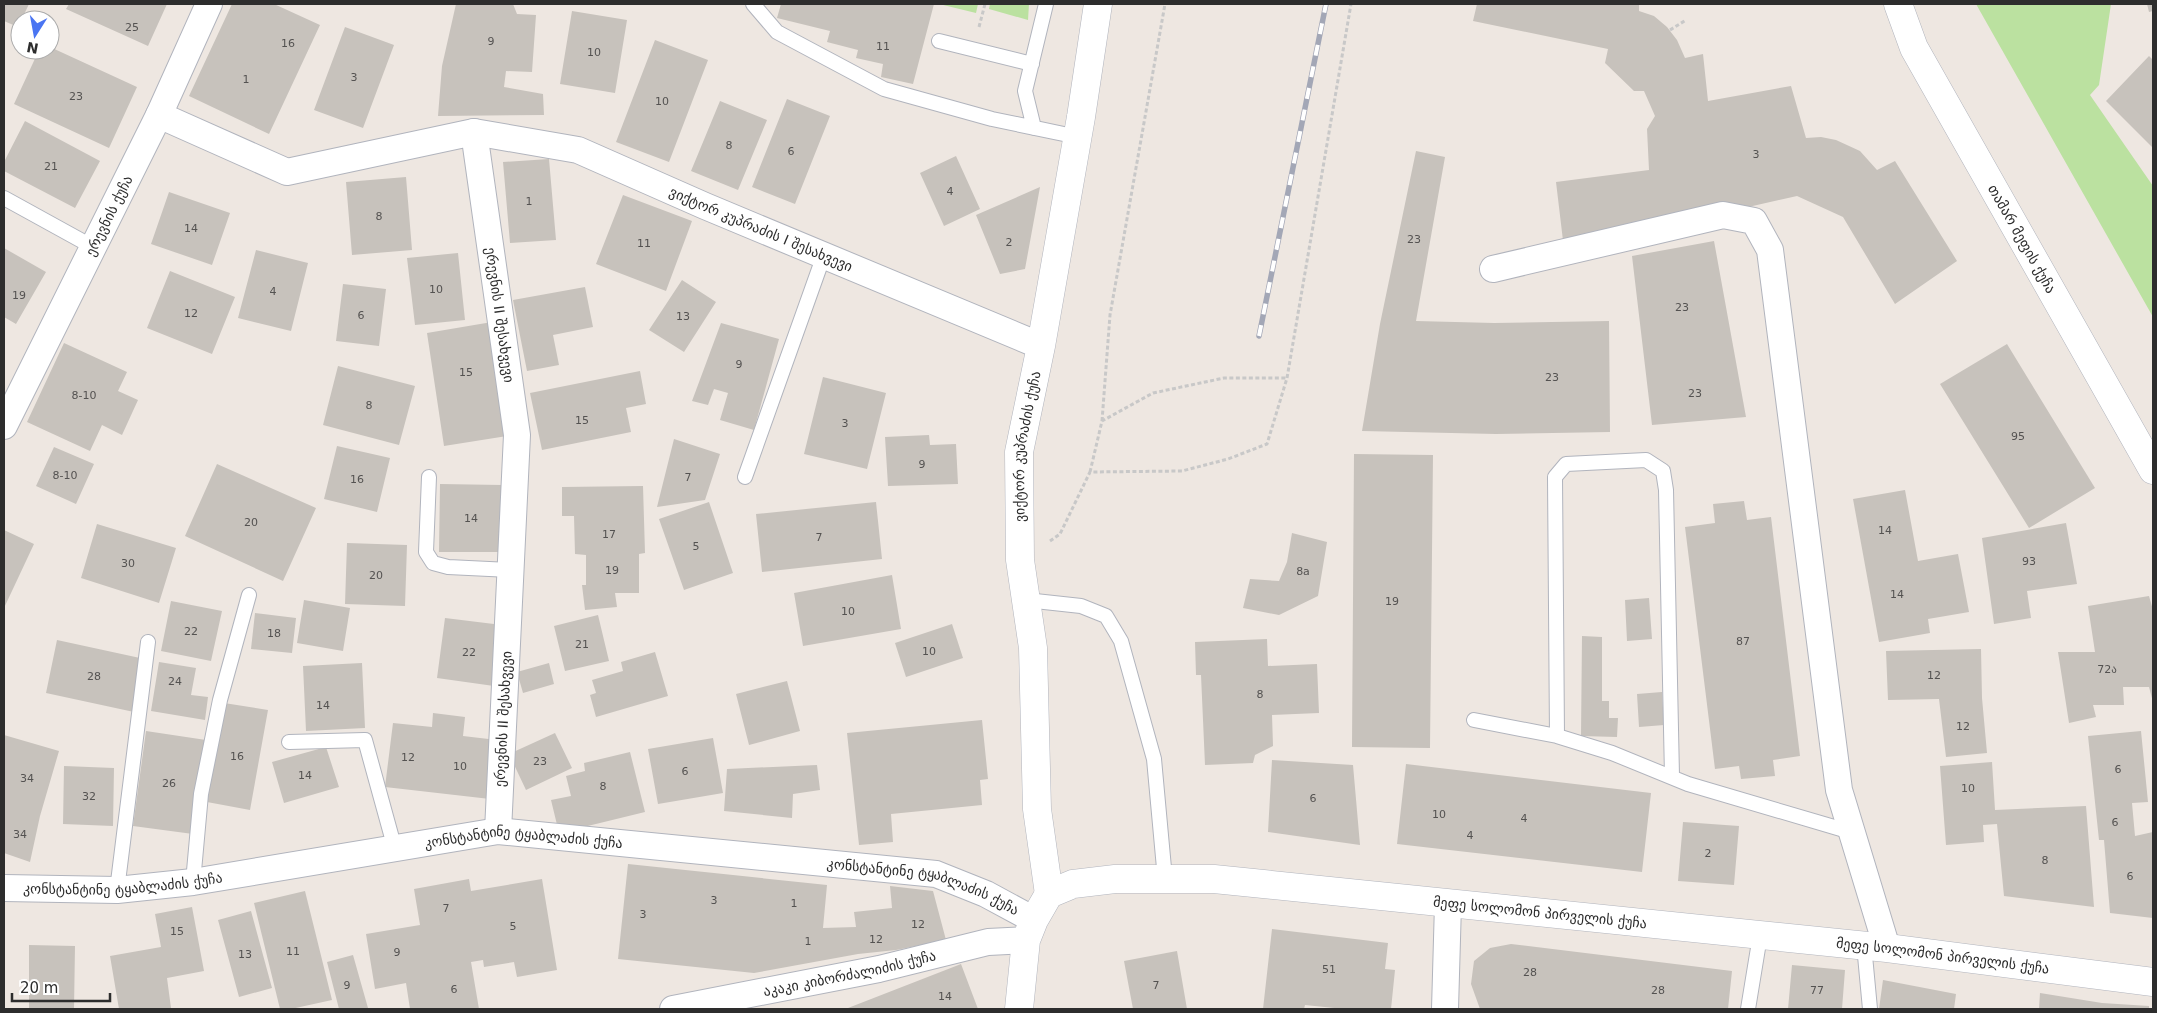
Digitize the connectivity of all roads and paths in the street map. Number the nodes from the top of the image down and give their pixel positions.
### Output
1 (209, 4) edge
2 (753, 4) edge
3 (985, 4) edge
4 (1046, 4) edge
5 (1098, 4) edge
6 (1165, 4) edge
7 (1351, 4) edge
8 (1898, 4) edge
9 (982, 13) dead end
10 (1686, 20) dead end
11 (1670, 30) dead end
12 (939, 41) dead end
13 (1032, 64) junction
14 (159, 115) junction
15 (1034, 128) junction
16 (474, 132) junction
17 (1078, 137) junction
18 (4, 198) edge
19 (93, 247) junction
20 (824, 255) junction
21 (1493, 269) dead end
22 (1041, 346) junction
23 (1287, 378) junction
24 (1102, 421) junction
25 (4, 426) edge
26 (2153, 470) edge
27 (1090, 472) junction
28 (429, 477) dead end
29 (745, 478) dead end
30 (1020, 560) junction
31 (510, 570) junction
32 (249, 595) dead end
33 (1026, 600) junction
34 (148, 642) dead end
35 (1474, 720) dead end
36 (1557, 736) junction
37 (288, 742) dead end
38 (1672, 776) junction
39 (498, 831) junction
40 (1851, 832) junction
41 (395, 848) junction
42 (1165, 879) junction
43 (193, 882) junction
44 (4, 888) edge
45 (117, 890) junction
46 (1049, 894) junction
47 (1448, 904) junction
48 (1030, 930) junction
49 (1760, 936) junction
50 (1875, 946) junction
51 (2153, 982) edge
52 (673, 1009) edge
53 (1019, 1009) edge
54 (1445, 1009) edge
55 (1748, 1009) edge
56 (1870, 1009) edge

1 - 14 street, ერევნის ქუჩა
2 - 15 lane
3 - 9 path
4 - 13 lane
5 - 17 main road, ვიქტორ კუპრაძის ქუჩა
6 - 24 path
7 - 23 path
8 - 26 main road, თამარ მეფის ქუჩა
10 - 11 path
12 - 13 lane
13 - 15 lane
14 - 16 street
14 - 19 street, ერევნის ქუჩა
15 - 17 lane
16 - 20 street, ვიქტორ კუპრაძის I შესახვევი
16 - 31 street, ერევნის II შესახვევი
17 - 22 main road, ვიქტორ კუპრაძის ქუჩა
18 - 19 lane
19 - 25 street, ერევნის ქუჩა
20 - 22 street, ვიქტორ კუპრაძის I შესახვევი
20 - 29 lane
21 - 40 street
22 - 30 main road, ვიქტორ კუპრაძის ქუჩა
23 - 24 path
23 - 27 path
24 - 27 path
27 - 30 path
28 - 31 lane
30 - 33 main road, ვიქტორ კუპრაძის ქუჩა
31 - 39 street, ერევნის II შესახვევი
32 - 43 lane
33 - 42 lane
33 - 46 main road, ვიქტორ კუპრაძის ქუჩა
34 - 45 lane
35 - 36 lane
36 - 38 lane
36 - 38 lane
37 - 41 lane
38 - 40 lane
39 - 41 street, კონსტანტინე ტყაბლაძის ქუჩა
39 - 48 street, კონსტანტინე ტყაბლაძის ქუჩა
40 - 50 street
41 - 43 street, კონსტანტინე ტყაბლაძის ქუჩა
42 - 46 main road, მეფე სოლომონ პირველის ქუჩა
42 - 47 main road, მეფე სოლომონ პირველის ქუჩა
43 - 45 street, კონსტანტინე ტყაბლაძის ქუჩა
44 - 45 street, კონსტანტინე ტყაბლაძის ქუჩა
46 - 48 main road
47 - 49 main road, მეფე სოლომონ პირველის ქუჩა
47 - 54 street
48 - 52 street, აკაკი კიბორძალიძის ქუჩა
48 - 53 main road
49 - 50 main road, მეფე სოლომონ პირველის ქუჩა
49 - 55 lane
50 - 51 main road, მეფე სოლომონ პირველის ქუჩა
50 - 56 lane

